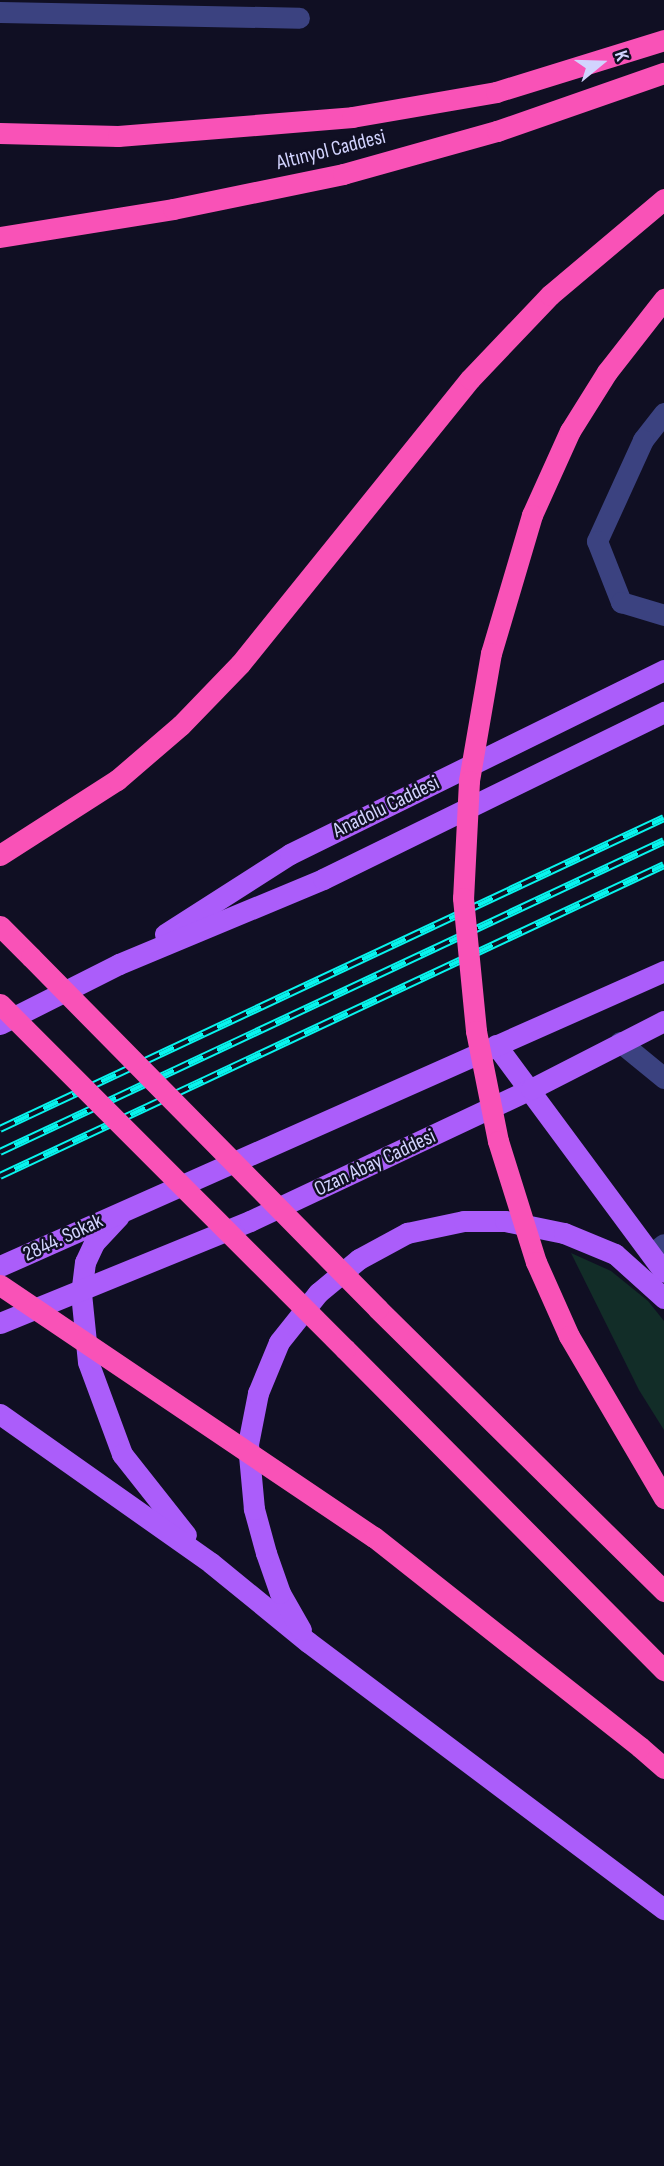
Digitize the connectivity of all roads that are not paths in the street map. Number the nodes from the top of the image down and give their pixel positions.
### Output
1 (0, 12) edge
2 (299, 18) dead end
3 (664, 40) edge
4 (664, 73) edge
5 (0, 133) edge
6 (664, 199) edge
7 (0, 237) edge
8 (664, 299) edge
9 (664, 413) edge
10 (664, 615) edge
11 (664, 670) edge
12 (664, 712) edge
13 (0, 855) edge
14 (0, 926) edge
15 (119, 964) junction
16 (664, 971) edge
17 (0, 1003) edge
18 (664, 1021) edge
19 (0, 1024) edge
20 (621, 1042) junction
21 (496, 1045) junction
22 (664, 1078) edge
23 (531, 1089) junction
24 (125, 1209) junction
25 (657, 1249) edge
26 (0, 1266) edge
27 (664, 1272) edge
28 (0, 1285) edge
29 (81, 1293) junction
30 (664, 1298) edge
31 (0, 1323) edge
32 (0, 1414) edge
33 (664, 1498) edge
34 (211, 1563) junction
35 (664, 1591) edge
36 (308, 1642) junction
37 (664, 1670) edge
38 (640, 1747) junction
39 (664, 1768) edge
40 (664, 1775) edge
41 (664, 1909) edge

1 - 2 street
3 - 5 highway
4 - 7 highway, Altınyol Caddesi
6 - 13 highway
8 - 33 highway, bridge
9 - 10 street
11 - 15 main road, Anadolu Caddesi
12 - 15 main road, Anadolu Caddesi
14 - 35 highway, bridge
15 - 19 main road, Anadolu Caddesi
16 - 21 main road
17 - 37 highway, bridge
18 - 20 main road, Ozan Abay Caddesi
20 - 22 street
20 - 23 main road, Ozan Abay Caddesi
21 - 23 main road
21 - 24 main road
23 - 25 main road
23 - 29 main road, Ozan Abay Caddesi
24 - 26 main road, 2844. Sokak
24 - 29 main road
25 - 27 main road
28 - 38 highway, bridge
29 - 31 main road
29 - 34 main road
30 - 36 main road
32 - 34 main road
34 - 36 main road
36 - 41 main road
38 - 39 highway
38 - 40 main road

